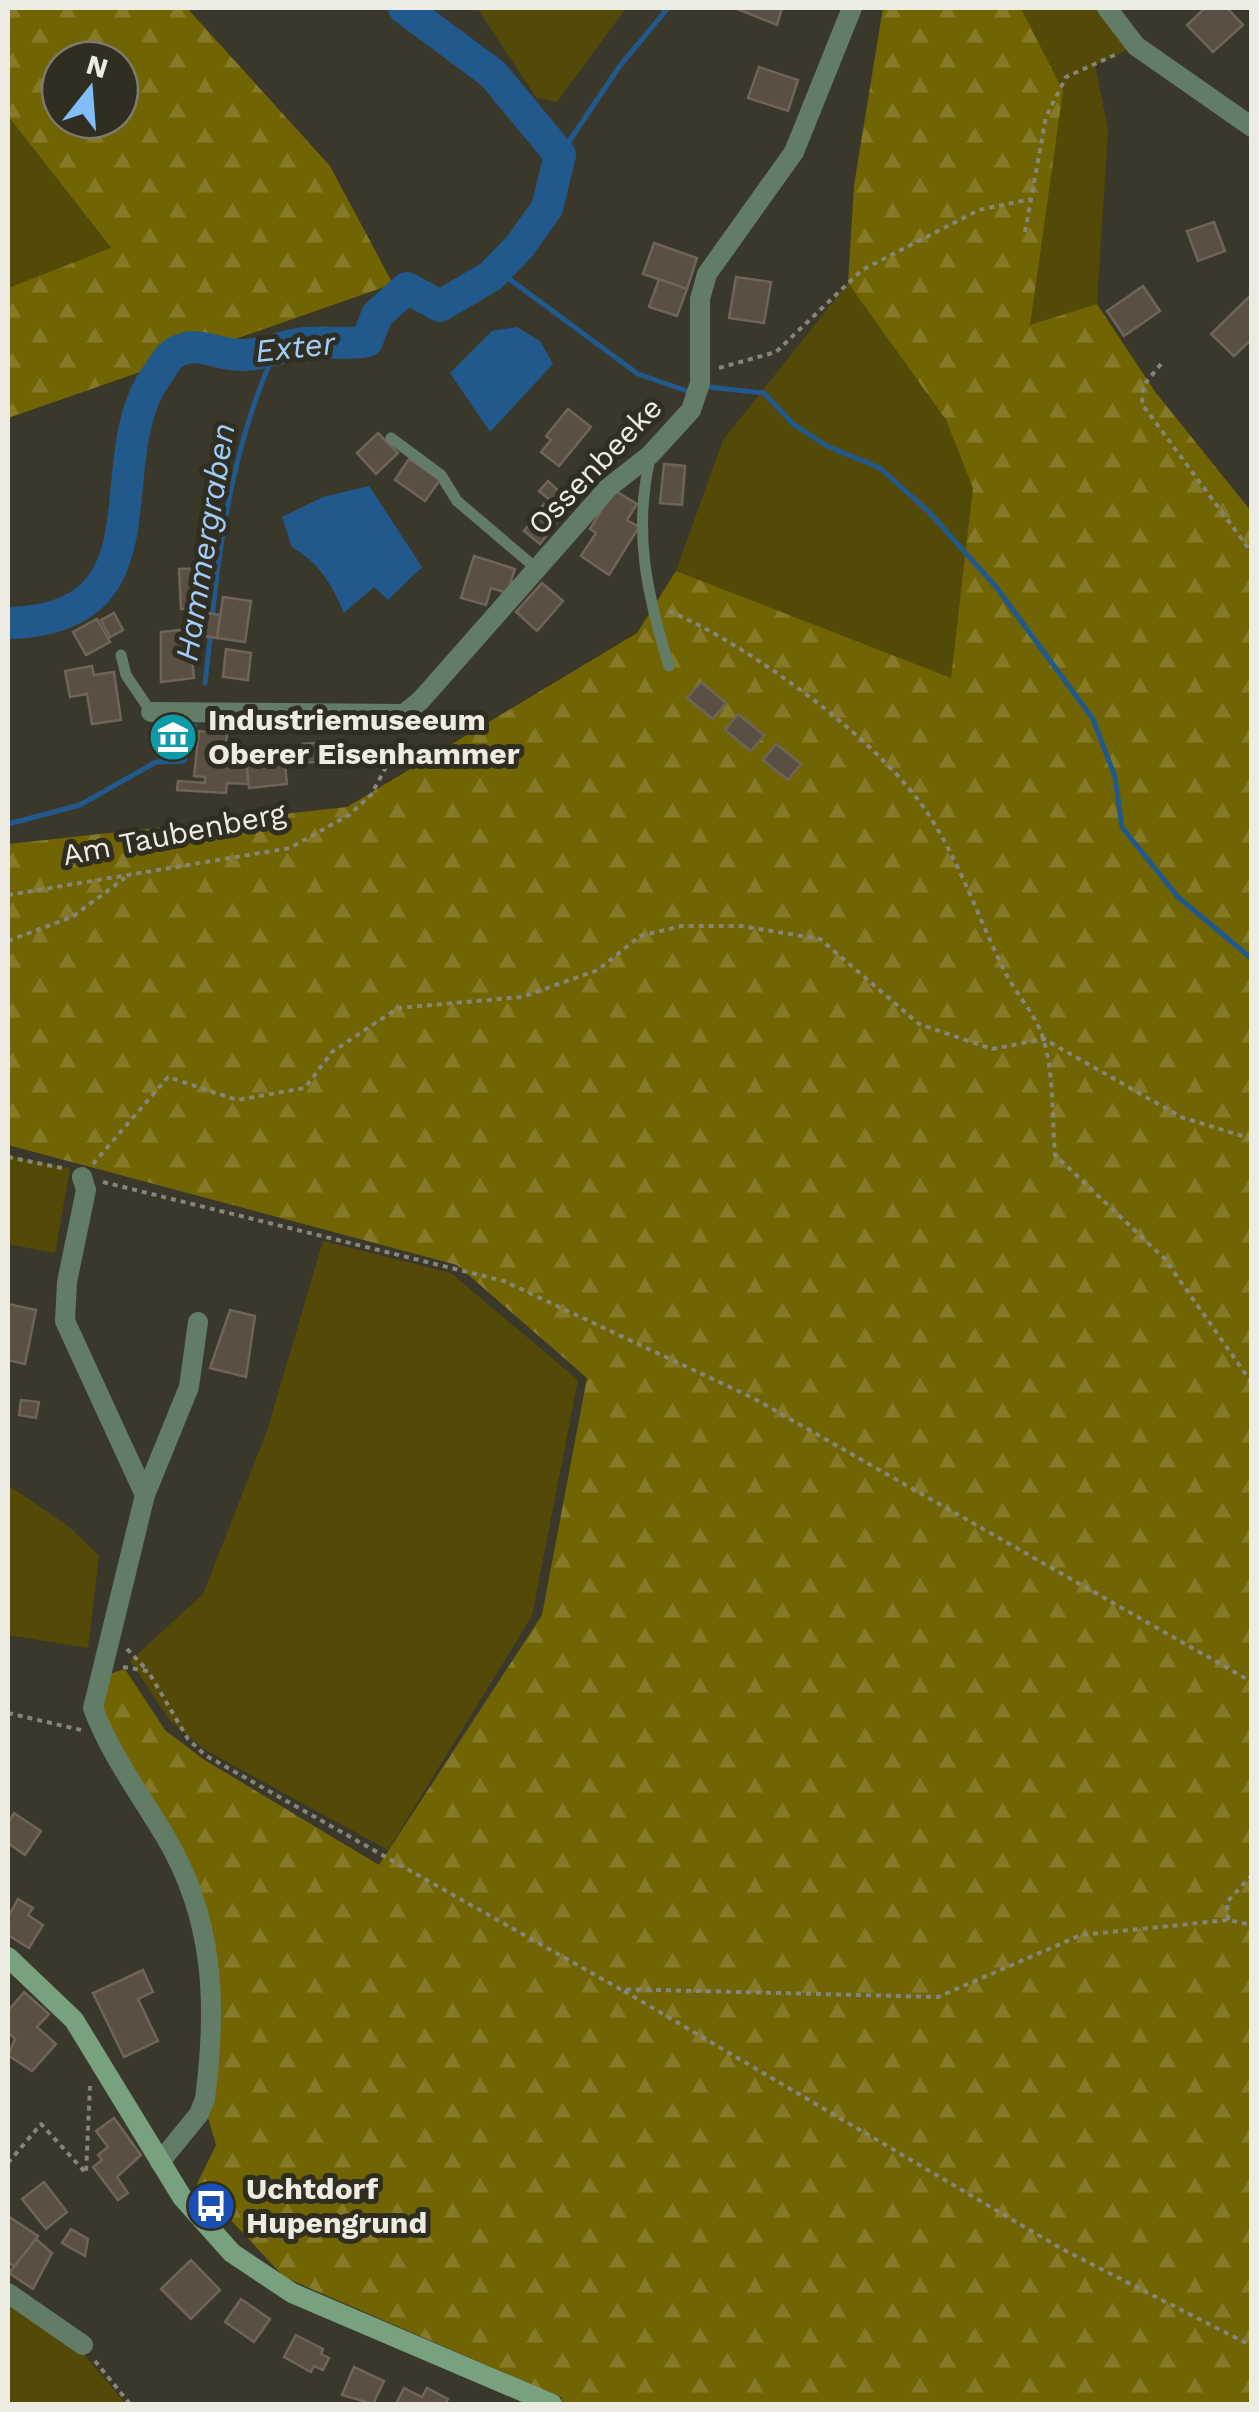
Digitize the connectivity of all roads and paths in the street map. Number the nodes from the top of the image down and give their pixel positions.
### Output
1 (852, 8) edge
2 (1107, 8) edge
3 (1136, 46) junction
4 (1252, 127) edge
5 (1031, 200) junction
6 (1025, 232) dead end
7 (1161, 364) dead end
8 (700, 373) junction
9 (391, 438) dead end
10 (650, 455) junction
11 (1252, 552) edge
12 (537, 569) junction
13 (651, 603) junction
14 (121, 655) dead end
15 (669, 666) dead end
16 (151, 712) joint
17 (404, 714) junction
18 (128, 876) junction
19 (8, 895) edge
20 (8, 941) edge
21 (1044, 1039) junction
22 (1252, 1139) edge
23 (8, 1157) edge
24 (82, 1177) junction
25 (198, 1322) dead end
26 (1252, 1383) edge
27 (145, 1496) junction
28 (98, 1678) junction
29 (1252, 1682) edge
30 (8, 1713) edge
31 (103, 1736) junction
32 (1252, 1875) edge
33 (1228, 1920) junction
34 (1252, 1925) edge
35 (8, 1957) edge
36 (620, 1989) junction
37 (99, 2063) junction
38 (160, 2162) junction
39 (8, 2163) edge
40 (8, 2292) edge
41 (83, 2345) joint
42 (1252, 2346) edge
43 (130, 2404) edge
44 (552, 2404) edge

1 - 8 street, Ossenbeeke
2 - 3 street
3 - 4 street
3 - 5 path
5 - 6 path
5 - 8 path
7 - 11 path
8 - 10 street, Ossenbeeke
9 - 12 lane
10 - 12 street, Ossenbeeke
10 - 13 lane
12 - 17 street, Ossenbeeke
13 - 15 lane
13 - 21 path
14 - 16 lane
16 - 17 street
17 - 18 path, Am Taubenberg
18 - 19 path, Am Taubenberg
18 - 20 path
21 - 22 path
21 - 24 path
21 - 26 path
23 - 24 path
24 - 27 street
24 - 29 path
25 - 27 street
27 - 28 street
28 - 31 street
28 - 36 path
30 - 31 path
31 - 38 street
32 - 33 path
33 - 34 path
33 - 36 path
35 - 37 street
36 - 42 path
37 - 38 street
37 - 39 path
38 - 44 street
40 - 41 street
41 - 43 path

